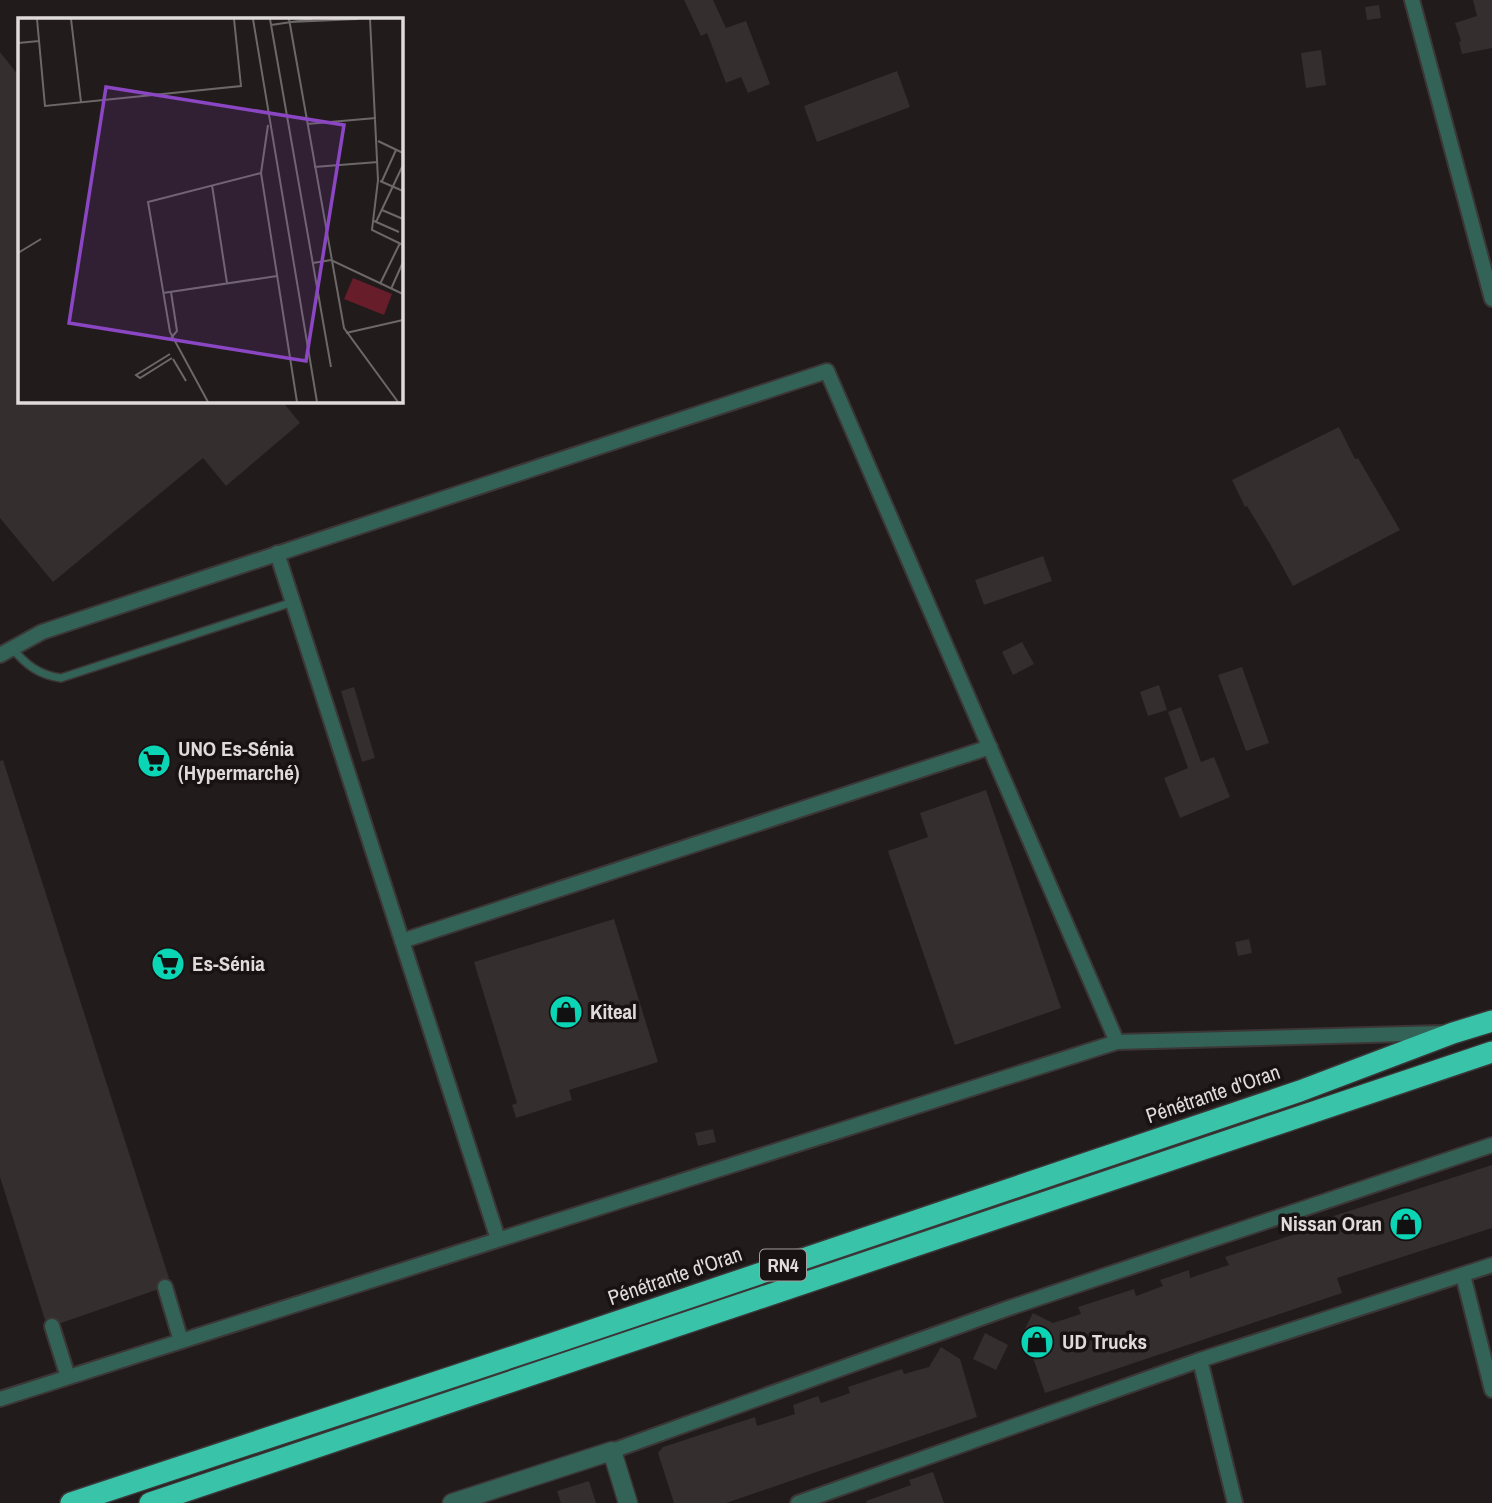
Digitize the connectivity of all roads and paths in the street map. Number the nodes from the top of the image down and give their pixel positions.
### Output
1 (1412, 0) edge
2 (1492, 299) edge
3 (277, 552) junction
4 (293, 602) junction
5 (6, 652) edge
6 (990, 747) junction
7 (402, 941) junction
8 (1492, 1021) edge
9 (1453, 1033) junction
10 (1117, 1042) junction
11 (1492, 1052) edge
12 (1492, 1145) edge
13 (498, 1239) junction
14 (1492, 1265) edge
15 (1463, 1275) junction
16 (165, 1287) dead end
17 (52, 1326) dead end
18 (181, 1341) junction
19 (1200, 1360) junction
20 (68, 1377) junction
21 (1492, 1390) edge
22 (0, 1399) edge
23 (612, 1451) junction
24 (71, 1503) edge
25 (150, 1503) edge
26 (452, 1503) edge
27 (628, 1503) edge
28 (798, 1503) edge
29 (1235, 1503) edge

1 - 2 street
3 - 4 street
3 - 5 street
3 - 6 street
4 - 5 lane
4 - 7 street
6 - 7 street
6 - 10 street
7 - 13 street
8 - 9 highway, Pénétrante d'Oran / RN4
9 - 10 street
9 - 24 highway, Pénétrante d'Oran / RN4
10 - 13 street
11 - 25 highway, RN4
12 - 23 street
13 - 18 street
14 - 15 street
15 - 19 street
15 - 21 street
16 - 18 street
17 - 20 street
18 - 20 street
19 - 28 street
19 - 29 street
20 - 22 street
23 - 26 street
23 - 27 street

